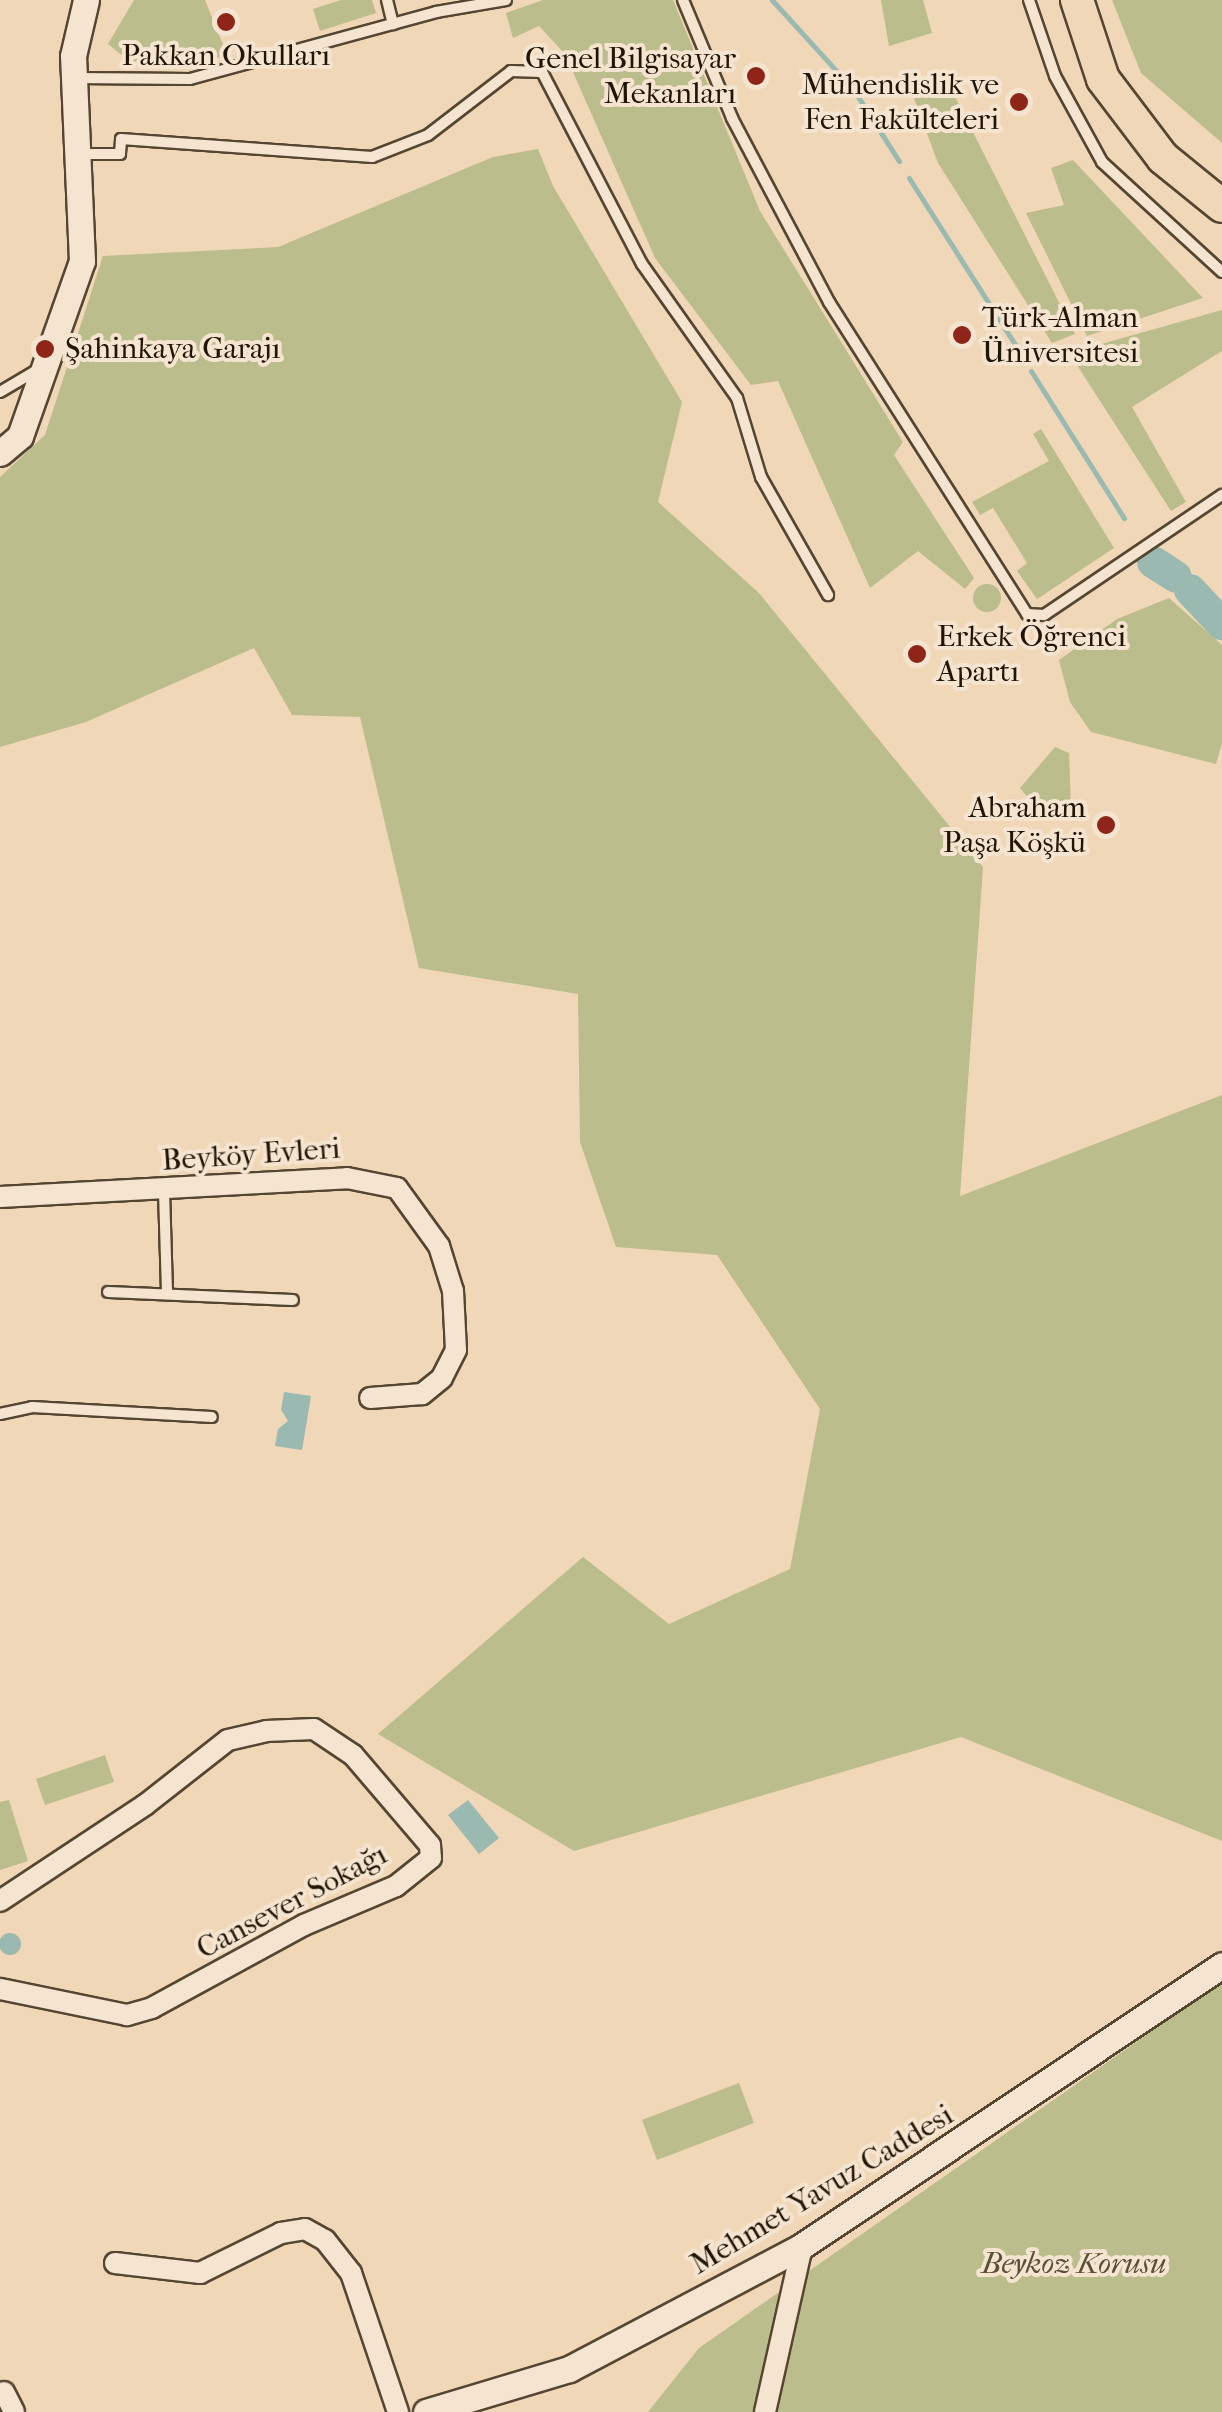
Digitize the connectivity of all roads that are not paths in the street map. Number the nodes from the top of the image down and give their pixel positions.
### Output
1 (86, 0) edge
2 (387, 0) edge
3 (506, 0) edge
4 (683, 0) edge
5 (1029, 0) edge
6 (1077, 0) edge
7 (393, 24) junction
8 (74, 78) junction
9 (79, 154) junction
10 (1222, 206) edge
11 (1222, 272) edge
12 (40, 369) junction
13 (0, 392) edge
14 (0, 454) edge
15 (1222, 495) edge
16 (828, 595) dead end
17 (164, 1191) junction
18 (0, 1197) edge
19 (108, 1292) dead end
20 (167, 1293) junction
21 (293, 1300) dead end
22 (370, 1398) dead end
23 (0, 1414) edge
24 (212, 1416) dead end
25 (0, 1902) edge
26 (1222, 1966) edge
27 (0, 1989) edge
28 (802, 2246) junction
29 (115, 2263) dead end
30 (4, 2392) dead end
31 (14, 2412) edge
32 (398, 2412) edge
33 (426, 2412) edge
34 (764, 2412) edge

1 - 8 street
2 - 7 lane
3 - 7 lane
4 - 15 lane
5 - 11 lane
6 - 10 main road
7 - 8 lane
8 - 9 street
9 - 12 street
9 - 16 lane
12 - 13 lane
12 - 14 street
17 - 18 street, Beyköy Evleri
17 - 20 lane
17 - 22 street, Beyköy Evleri
19 - 20 lane
20 - 21 lane
23 - 24 lane
25 - 27 street, Cansever Sokağı
26 - 28 street, Mehmet Yavuz Caddesi
28 - 33 street, Mehmet Yavuz Caddesi
28 - 34 street
29 - 32 street
30 - 31 street

